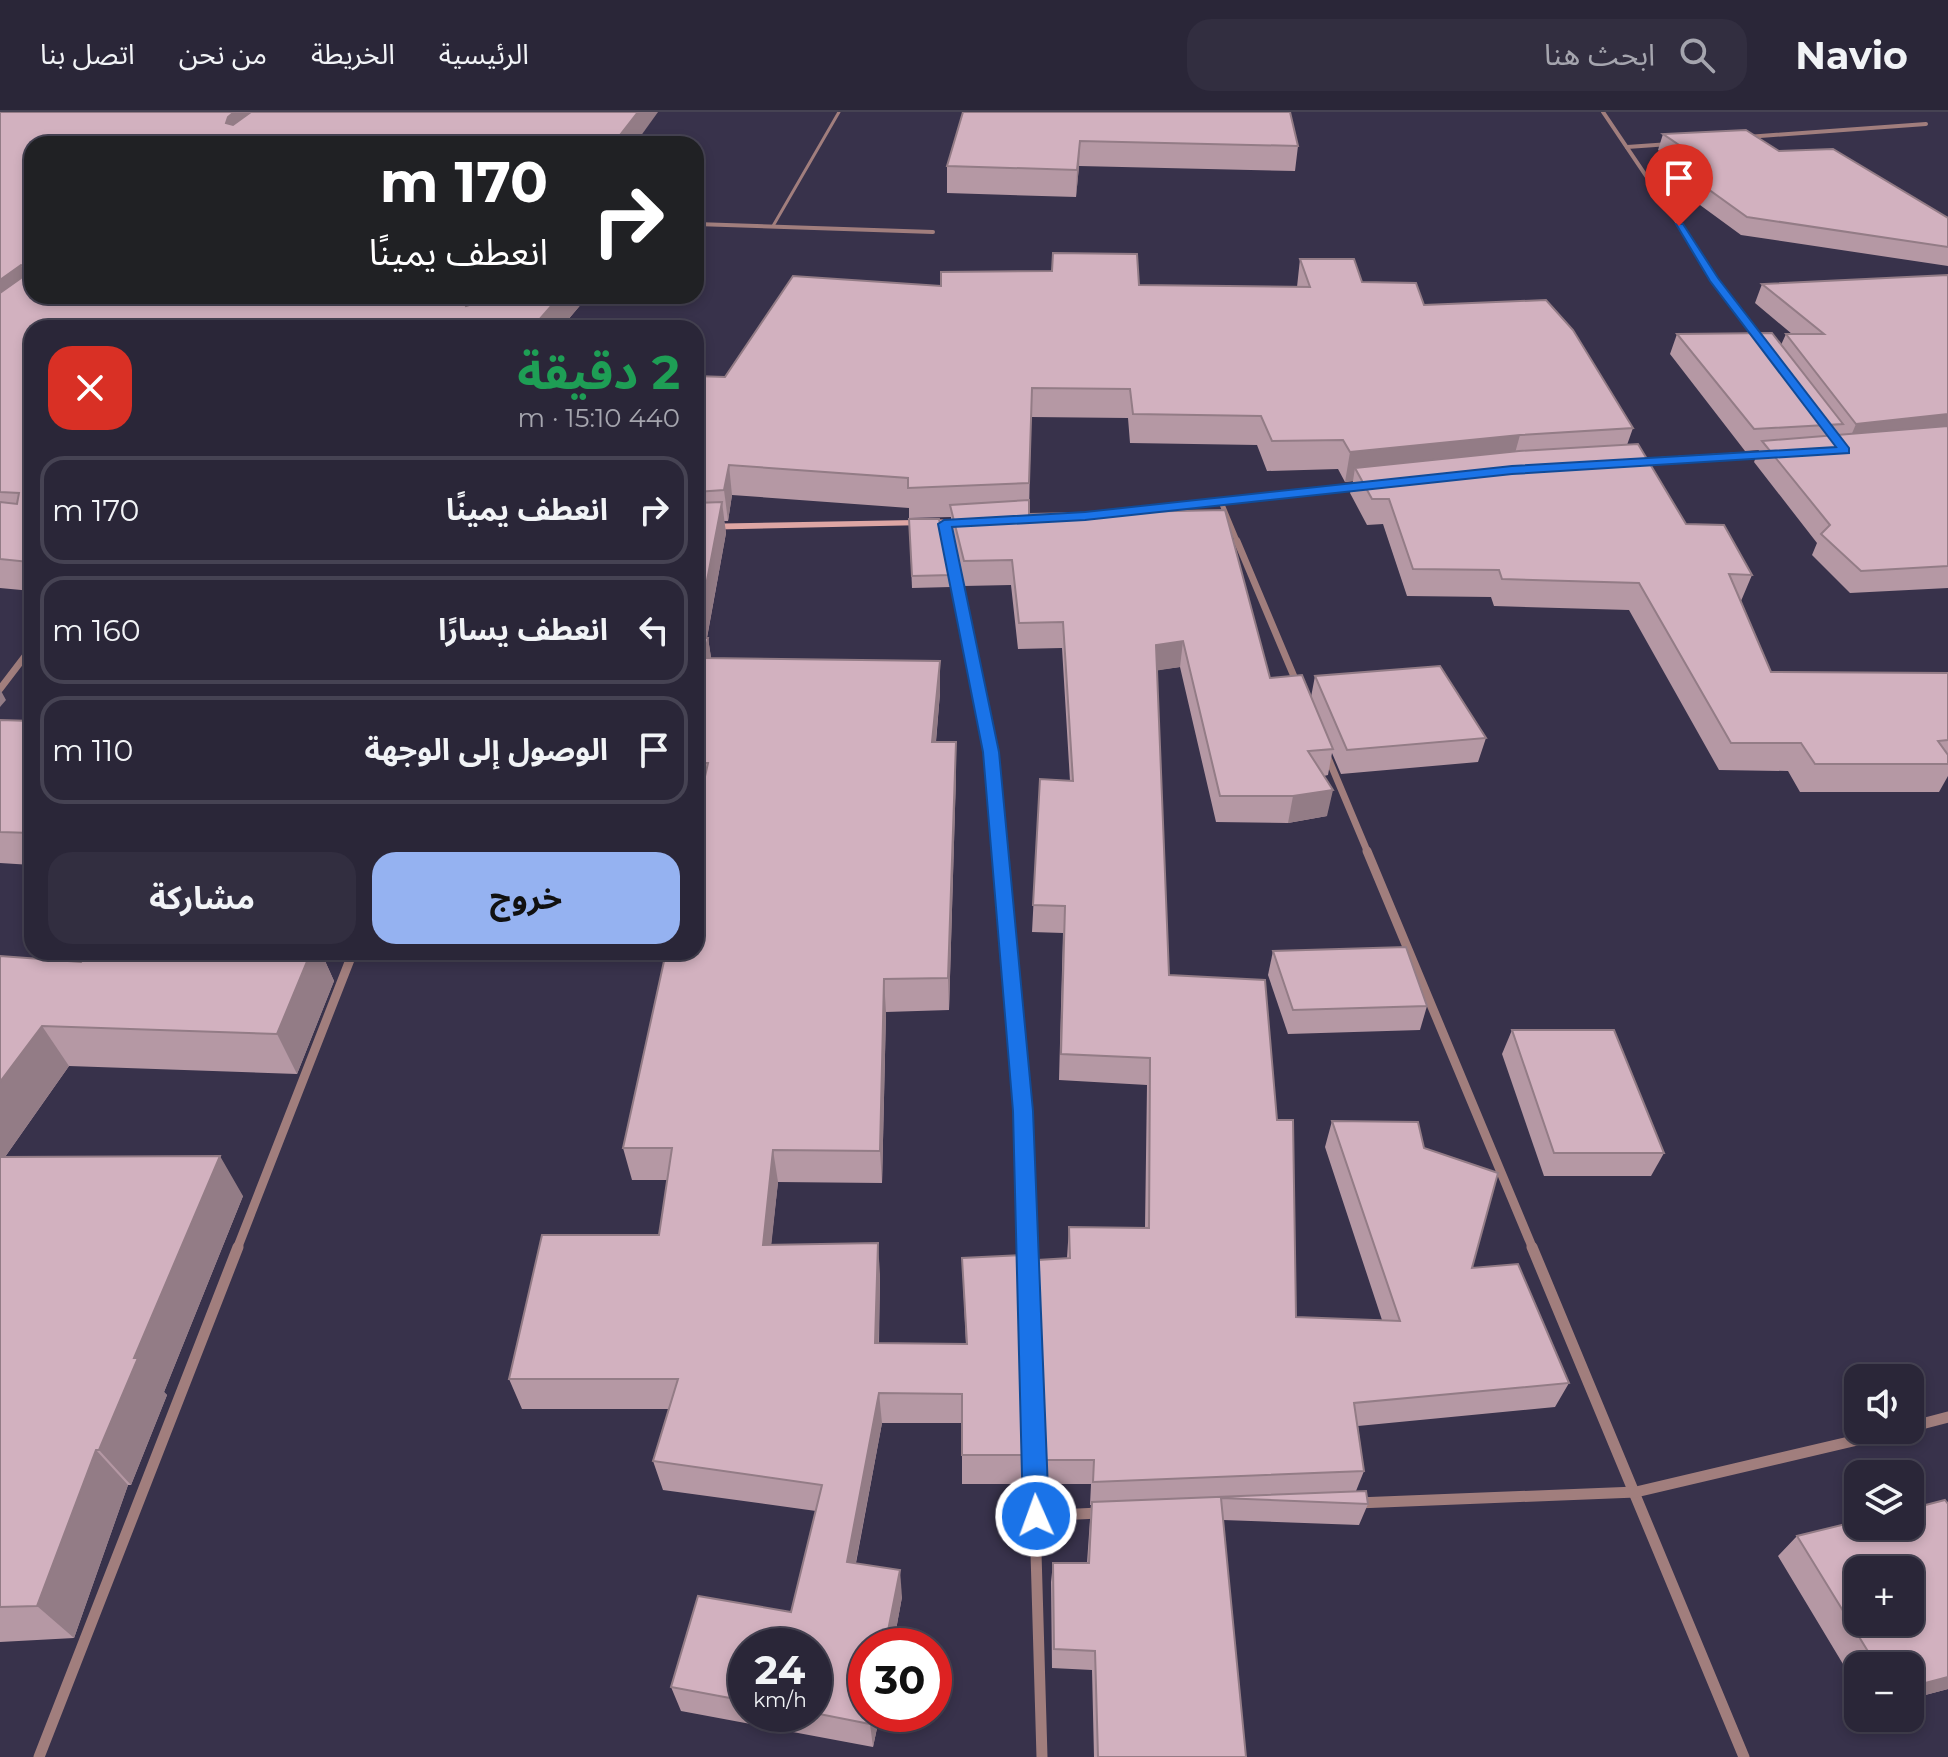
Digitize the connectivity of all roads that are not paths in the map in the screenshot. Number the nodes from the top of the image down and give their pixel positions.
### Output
1 (839, 112) edge
2 (1603, 112) edge
3 (1926, 124) dead end
4 (1745, 137) edge
5 (1671, 143) edge
6 (1627, 147) junction
7 (704, 224) edge
8 (773, 226) junction
9 (933, 232) dead end
10 (1770, 353) edge
11 (1787, 453) edge
12 (1605, 464) edge
13 (1391, 482) edge
14 (1221, 502) junction
15 (1085, 516) edge
16 (991, 521) edge
17 (944, 524) junction
18 (704, 527) edge
19 (24, 658) edge
20 (0, 689) edge
21 (1300, 691) edge
22 (1319, 735) edge
23 (350, 960) edge
24 (1948, 1417) edge
25 (1924, 1423) edge
26 (1844, 1443) edge
27 (1636, 1492) junction
28 (1336, 1504) edge
29 (1115, 1513) edge
30 (1036, 1516) junction
31 (39, 1757) edge
32 (1042, 1757) edge
33 (1744, 1757) edge

1 - 8 lane
2 - 6 street
3 - 4 street
5 - 6 street
6 - 10 street
7 - 8 street
8 - 9 street
11 - 12 street
13 - 14 street
14 - 15 street
14 - 21 street
16 - 17 street
17 - 18 street
17 - 30 street
19 - 20 street
22 - 27 street
23 - 31 street
24 - 25 street
26 - 27 street
27 - 28 street
27 - 33 street
29 - 30 street
30 - 32 street

